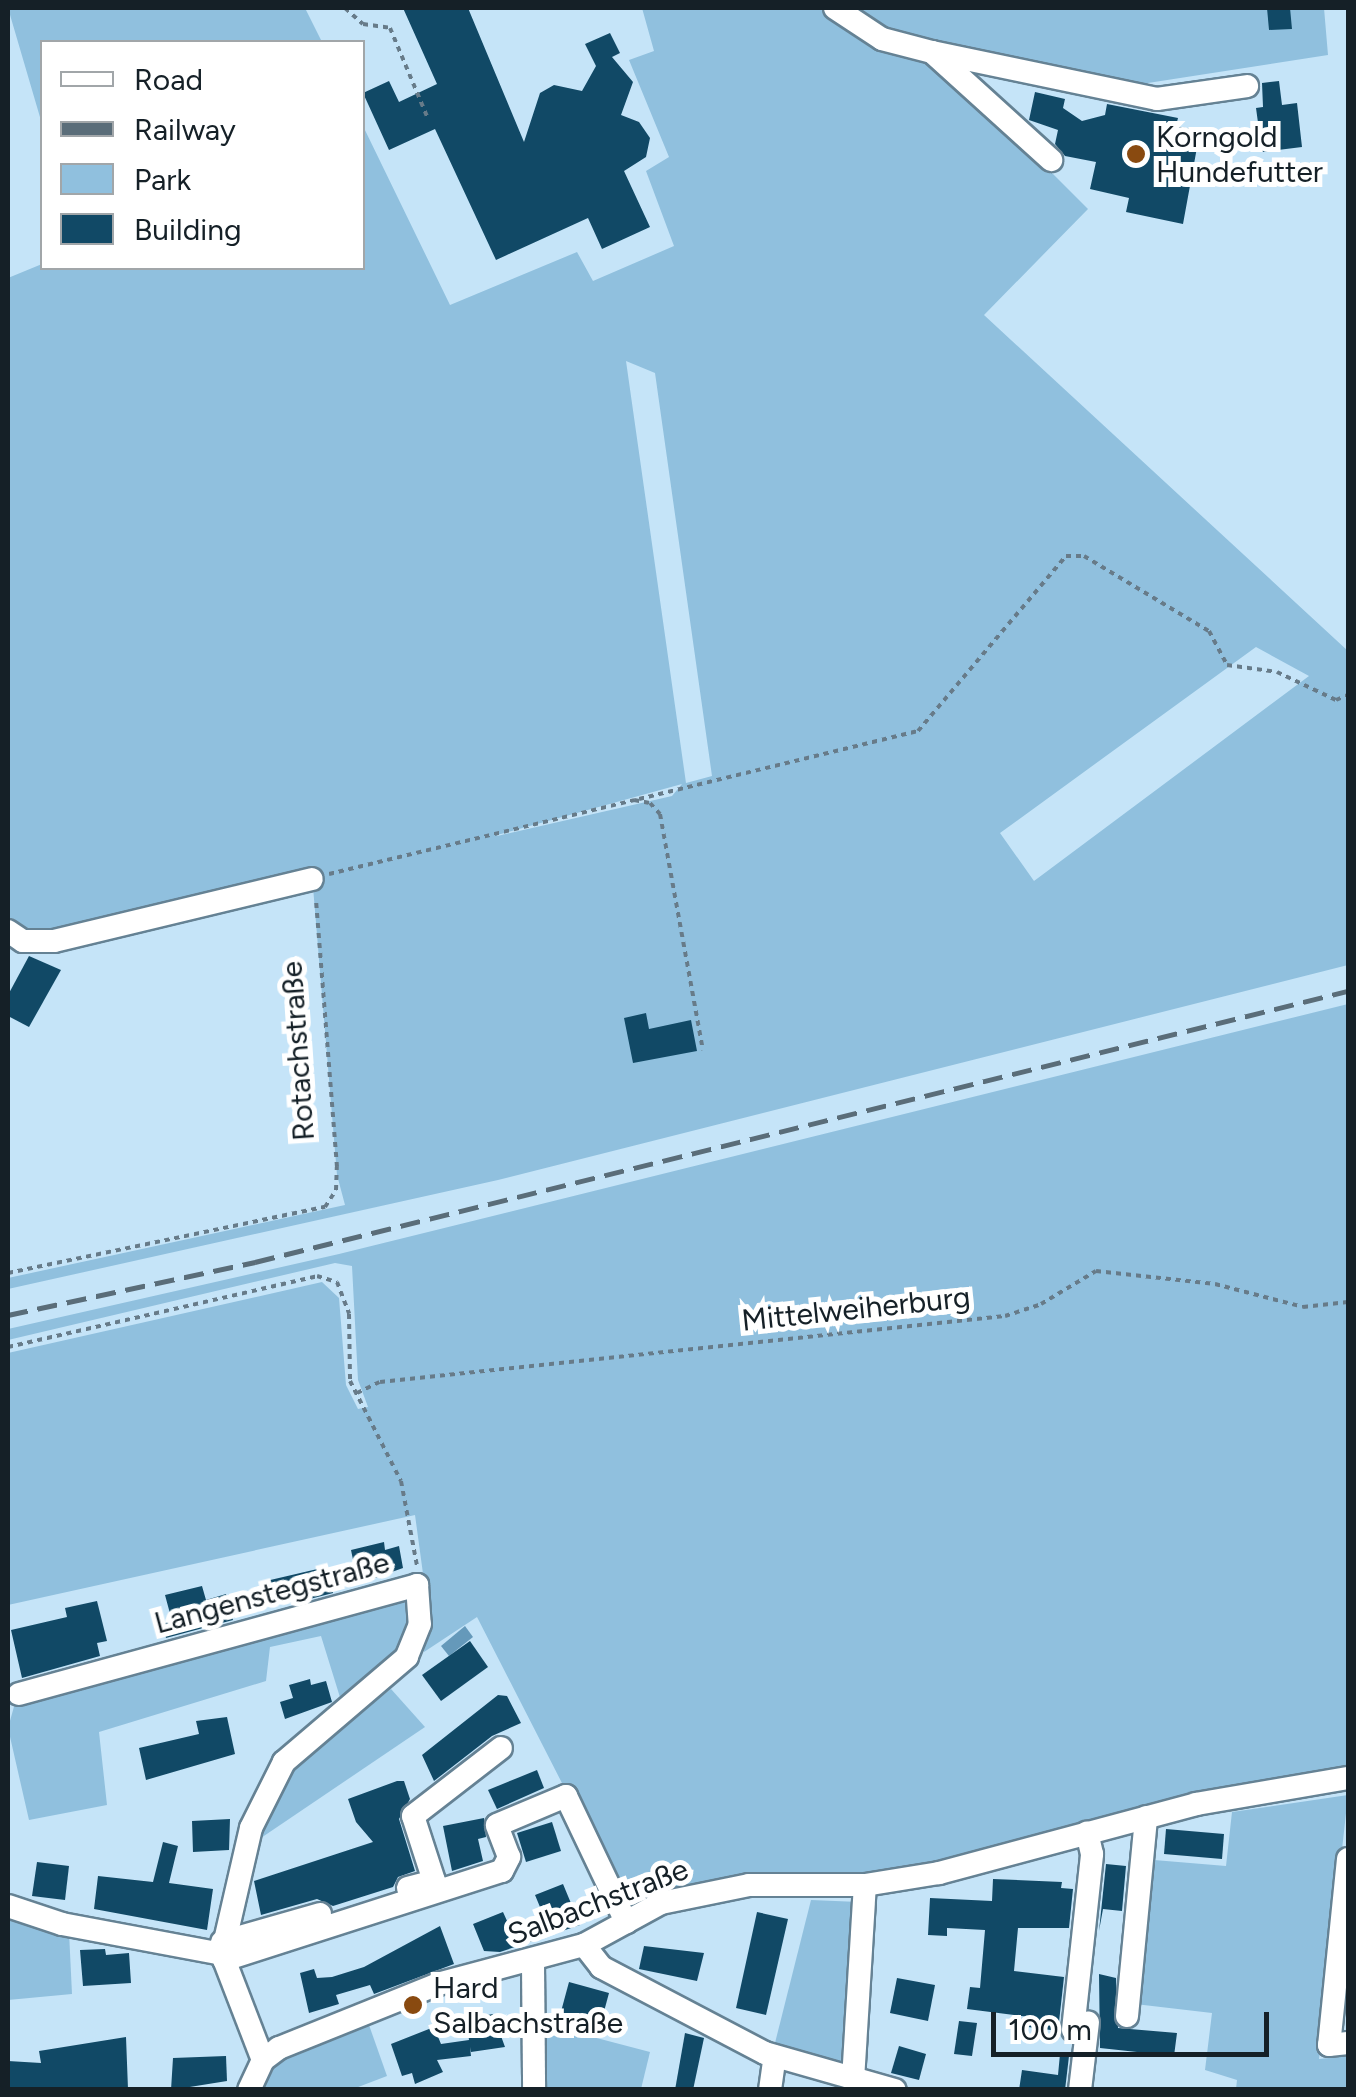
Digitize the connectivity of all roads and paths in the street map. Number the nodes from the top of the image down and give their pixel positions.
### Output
1 (346, 8) edge
2 (835, 8) edge
3 (932, 52) junction
4 (1247, 86) dead end
5 (428, 118) dead end
6 (1051, 160) dead end
7 (1348, 695) edge
8 (634, 800) junction
9 (312, 879) junction
10 (8, 930) edge
11 (703, 1050) dead end
12 (8, 1274) edge
13 (1348, 1302) edge
14 (8, 1347) edge
15 (357, 1393) junction
16 (417, 1584) junction
17 (18, 1694) dead end
18 (501, 1748) dead end
19 (1348, 1778) edge
20 (1146, 1818) junction
21 (1087, 1833) junction
22 (1348, 1858) edge
23 (865, 1885) junction
24 (8, 1906) edge
25 (626, 1922) junction
26 (1344, 1924) edge
27 (584, 1945) junction
28 (223, 1952) junction
29 (534, 1963) junction
30 (1340, 1986) edge
31 (1128, 2016) dead end
32 (1339, 2044) edge
33 (774, 2056) junction
34 (263, 2060) junction
35 (863, 2084) edge
36 (248, 2090) edge
37 (534, 2090) edge
38 (770, 2090) edge
39 (895, 2090) edge
40 (1080, 2090) edge

1 - 5 path
2 - 3 street
3 - 4 street
3 - 6 street
7 - 8 path
8 - 9 path
8 - 11 path
9 - 10 street
9 - 12 path, Rotachstraße
13 - 15 path, Mittelweiherburg
14 - 15 path
15 - 16 path
16 - 17 street, Langenstegstraße
16 - 28 street, Langenstegstraße
18 - 28 street
19 - 20 street, Salbachstraße
20 - 21 street, Salbachstraße
20 - 31 street
21 - 23 street, Salbachstraße
21 - 40 street
22 - 26 street
23 - 25 street, Salbachstraße
23 - 35 street
24 - 28 street
25 - 27 street, Salbachstraße
25 - 28 street
26 - 30 street
27 - 29 street, Salbachstraße
27 - 33 street
28 - 34 street
29 - 34 street, Salbachstraße
29 - 37 street
30 - 32 street
33 - 35 street
33 - 38 street
34 - 36 street
35 - 39 street

